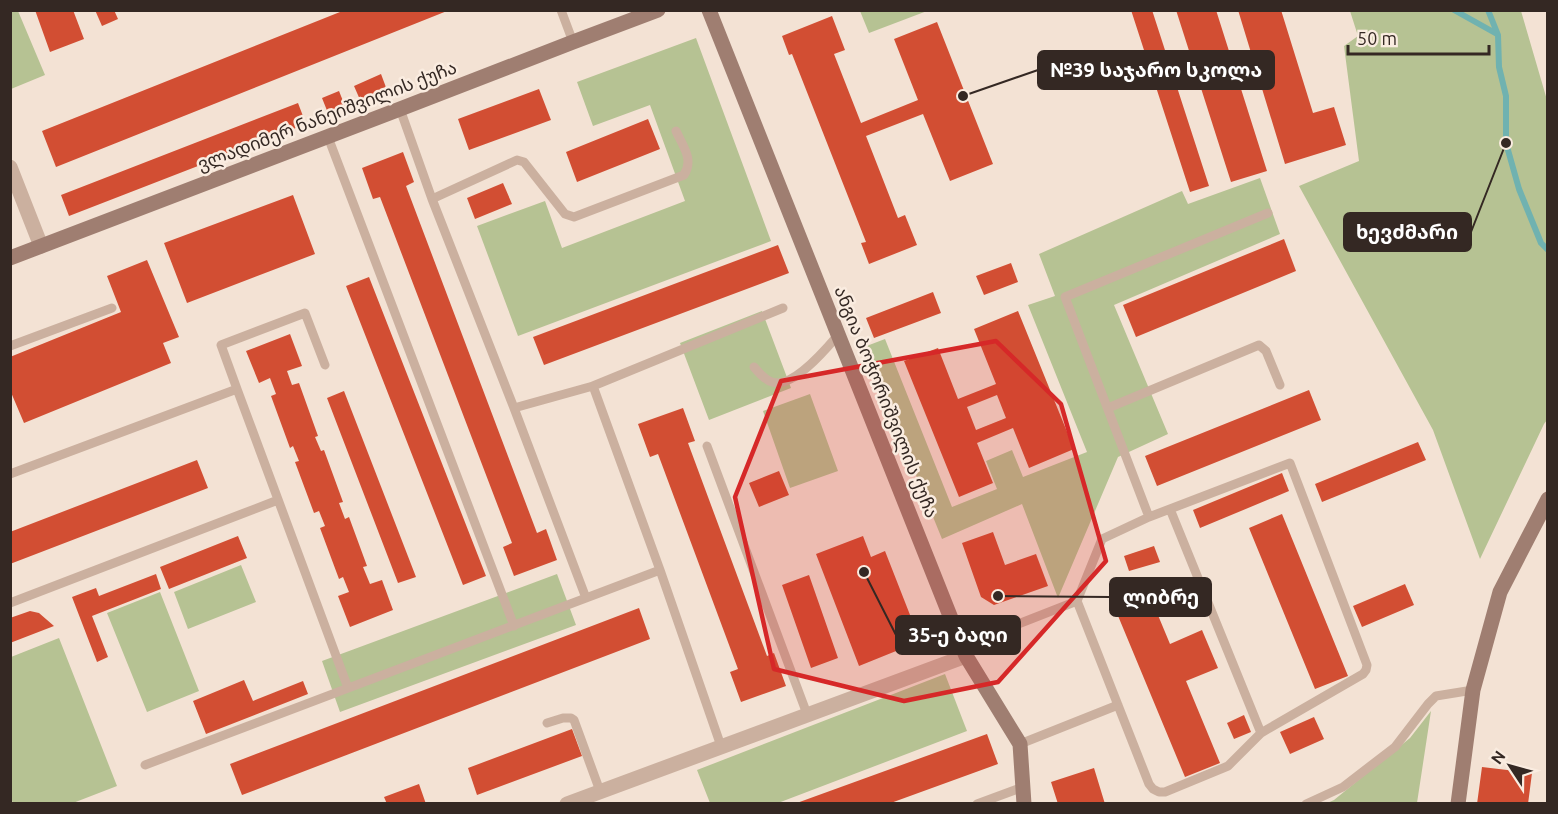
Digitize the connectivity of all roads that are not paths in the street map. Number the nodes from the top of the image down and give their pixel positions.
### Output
1 (561, 10) edge
2 (709, 10) edge
3 (652, 12) edge
4 (573, 42) junction
5 (400, 110) junction
6 (676, 131) dead end
7 (328, 137) junction
8 (10, 167) edge
9 (432, 200) junction
10 (1268, 213) dead end
11 (41, 246) junction
12 (10, 258) edge
13 (112, 308) dead end
14 (783, 308) dead end
15 (838, 335) junction
16 (10, 346) edge
17 (325, 365) dead end
18 (754, 367) dead end
19 (593, 386) junction
20 (1280, 386) dead end
21 (237, 389) junction
22 (514, 408) junction
23 (1108, 408) junction
24 (707, 446) dead end
25 (10, 474) edge
26 (1548, 499) edge
27 (278, 500) junction
28 (1170, 509) junction
29 (1149, 517) junction
30 (660, 570) junction
31 (586, 598) junction
32 (1077, 601) junction
33 (10, 603) edge
34 (514, 626) junction
35 (964, 651) junction
36 (348, 688) junction
37 (1473, 690) junction
38 (1118, 705) junction
39 (807, 714) junction
40 (547, 723) dead end
41 (1261, 733) junction
42 (1020, 744) junction
43 (721, 746) junction
44 (145, 765) dead end
45 (1023, 787) junction
46 (600, 791) junction
47 (567, 804) edge
48 (977, 804) edge
49 (1024, 804) edge
50 (1306, 804) edge
51 (1458, 804) edge

1 - 4 lane
2 - 15 street, ანგია ბოჭორიშვილის ქუჩა
3 - 4 street, ვლადიმერ ნანეიშვილის ქუჩა
4 - 5 street, ვლადიმერ ნანეიშვილის ქუჩა
5 - 7 street, ვლადიმერ ნანეიშვილის ქუჩა
5 - 9 lane
6 - 9 lane
7 - 11 street, ვლადიმერ ნანეიშვილის ქუჩა
7 - 34 lane
8 - 11 street
9 - 22 lane
10 - 23 lane
11 - 12 street, ვლადიმერ ნანეიშვილის ქუჩა
13 - 16 lane
14 - 19 lane
15 - 18 lane
15 - 35 street, ანგია ბოჭორიშვილის ქუჩა
17 - 21 lane
19 - 22 lane
19 - 30 lane
20 - 23 lane
21 - 25 lane
21 - 27 lane
22 - 31 lane
23 - 29 lane
24 - 39 lane
26 - 37 street
27 - 33 lane
27 - 36 lane
28 - 29 lane
28 - 41 lane
28 - 41 lane
29 - 32 lane
30 - 31 lane
30 - 43 lane
31 - 34 lane
32 - 35 lane
32 - 38 lane
34 - 36 lane
35 - 39 street
35 - 42 street, ანგია ბოჭორიშვილის ქუჩა
36 - 44 lane
37 - 50 lane
37 - 51 street
38 - 41 lane
38 - 42 lane
39 - 43 street
40 - 46 lane
42 - 45 street, ანგია ბოჭორიშვილის ქუჩა
43 - 46 street
45 - 48 lane
45 - 49 street, ანგია ბოჭორიშვილის ქუჩა
46 - 47 street

